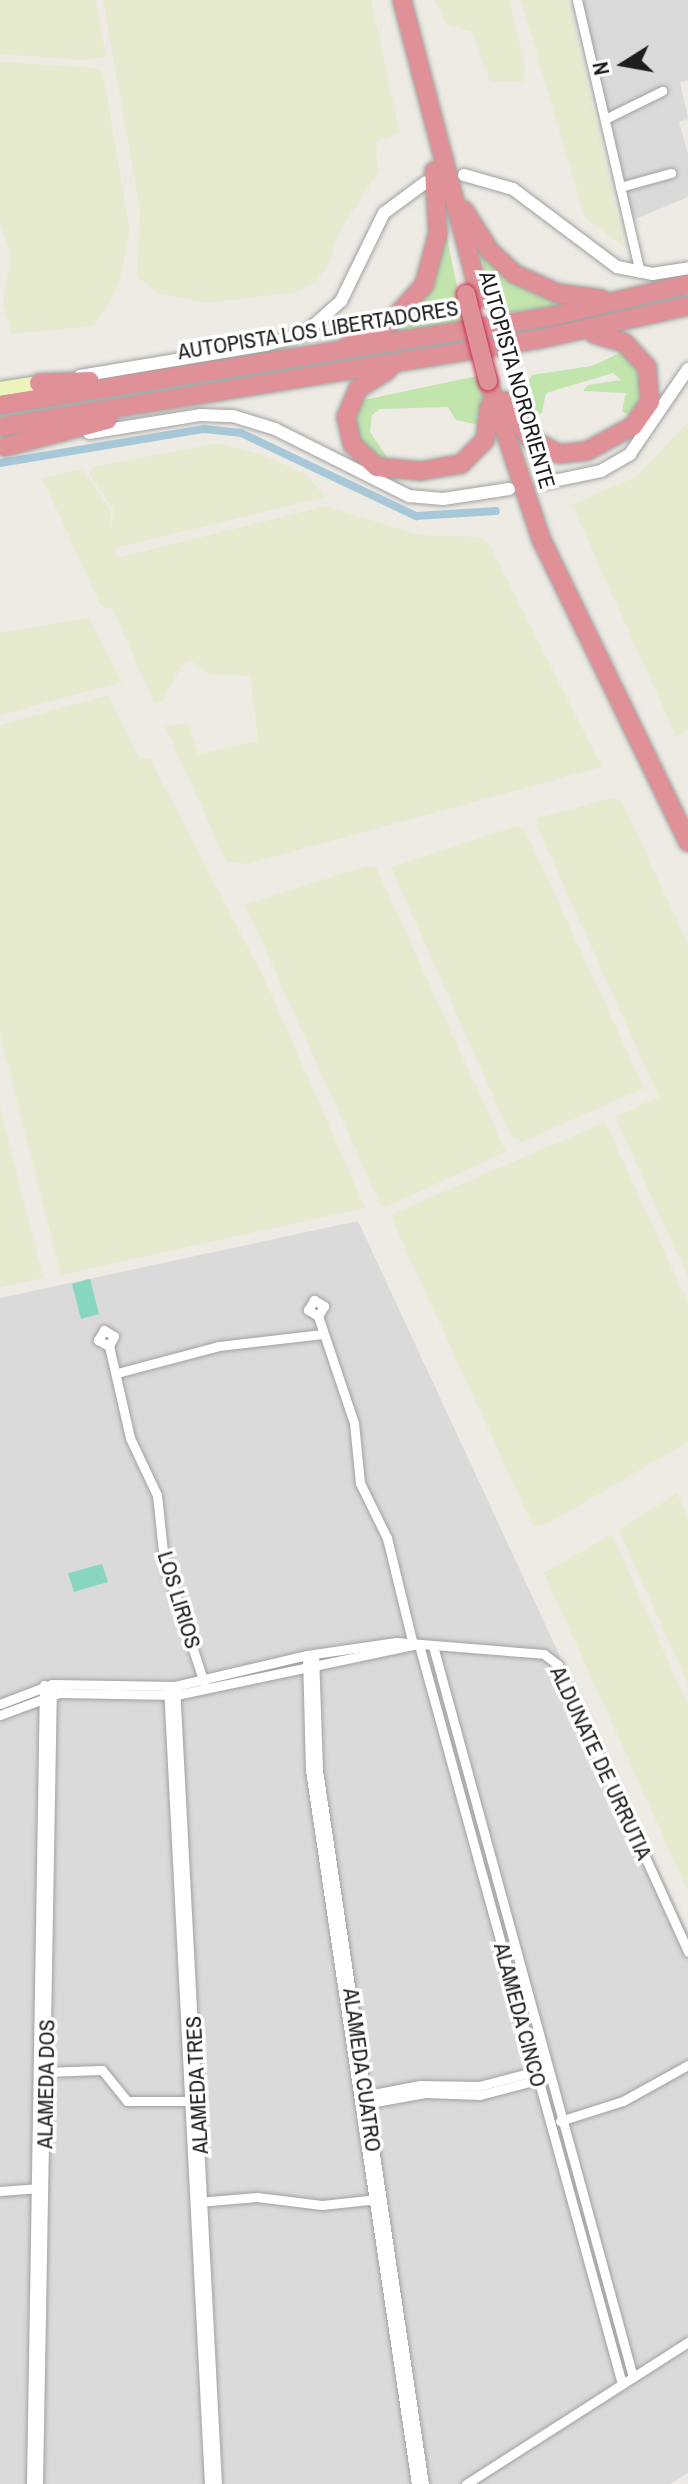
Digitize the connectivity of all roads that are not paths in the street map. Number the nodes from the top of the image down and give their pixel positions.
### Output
1 (390, 0) edge
2 (402, 0) edge
3 (577, 0) edge
4 (662, 91) dead end
5 (605, 119) junction
6 (671, 173) dead end
7 (430, 176) junction
8 (458, 181) junction
9 (620, 187) junction
10 (688, 268) edge
11 (640, 273) junction
12 (688, 284) edge
13 (473, 296) junction
14 (637, 299) junction
15 (688, 306) edge
16 (579, 332) junction
17 (313, 355) junction
18 (405, 361) junction
19 (688, 369) edge
20 (181, 377) junction
21 (494, 379) junction
22 (39, 383) junction
23 (0, 389) edge
24 (179, 399) junction
25 (506, 401) junction
26 (0, 405) edge
27 (0, 427) edge
28 (3, 447) edge
29 (544, 483) dead end
30 (509, 489) dead end
31 (688, 816) edge
32 (688, 842) edge
33 (318, 1316) dead end
34 (322, 1334) junction
35 (109, 1346) dead end
36 (117, 1373) junction
37 (416, 1645) junction
38 (433, 1646) junction
39 (310, 1660) junction
40 (205, 1685) junction
41 (48, 1690) junction
42 (172, 1691) junction
43 (0, 1704) edge
44 (0, 1715) edge
45 (688, 1952) edge
46 (688, 2065) edge
47 (42, 2072) junction
48 (549, 2072) junction
49 (537, 2075) junction
50 (193, 2100) junction
51 (363, 2100) junction
52 (562, 2120) junction
53 (551, 2124) junction
54 (39, 2188) junction
55 (0, 2191) edge
56 (378, 2199) junction
57 (199, 2202) junction
58 (688, 2342) edge
59 (633, 2377) junction
60 (622, 2384) junction
61 (31, 2484) edge
62 (38, 2484) edge
63 (209, 2484) edge
64 (217, 2484) edge
65 (416, 2484) edge
66 (424, 2484) edge
67 (466, 2484) edge

1 - 7 highway, AUTOPISTA NORORIENTE
2 - 8 highway, AUTOPISTA NORORIENTE
3 - 5 street
4 - 5 street
5 - 9 street
6 - 9 street
7 - 13 highway, AUTOPISTA NORORIENTE
7 - 17 highway
7 - 22 street
8 - 11 street
8 - 13 highway, AUTOPISTA NORORIENTE
8 - 14 highway
9 - 11 street
10 - 11 street
12 - 14 highway, AUTOPISTA LOS LIBERTADORES
13 - 21 highway, AUTOPISTA NORORIENTE, bridge
14 - 17 highway, AUTOPISTA LOS LIBERTADORES
15 - 16 highway, AUTOPISTA LOS LIBERTADORES
16 - 18 highway, AUTOPISTA LOS LIBERTADORES
16 - 25 highway
17 - 20 highway, AUTOPISTA LOS LIBERTADORES
18 - 21 highway
18 - 24 highway, AUTOPISTA LOS LIBERTADORES
19 - 29 street
20 - 22 highway
20 - 26 highway, AUTOPISTA LOS LIBERTADORES
21 - 25 highway, AUTOPISTA NORORIENTE
21 - 32 highway, AUTOPISTA NORORIENTE
22 - 23 main road
24 - 27 highway, AUTOPISTA LOS LIBERTADORES
24 - 28 highway
25 - 31 highway, AUTOPISTA NORORIENTE
28 - 30 street
33 - 34 street
34 - 36 street
34 - 37 street
35 - 36 street, LOS LIRIOS
36 - 40 street, LOS LIRIOS
37 - 38 street, ALDUNATE DE URRUTIA
37 - 39 street, ALDUNATE DE URRUTIA
37 - 49 street, ALAMEDA CINCO
38 - 45 street, ALDUNATE DE URRUTIA
38 - 48 street, ALAMEDA CINCO
39 - 40 street, ALDUNATE DE URRUTIA
39 - 51 street, ALAMEDA CUATRO
40 - 42 street, ALDUNATE DE URRUTIA
41 - 42 street, ALDUNATE DE URRUTIA
41 - 43 street, ALDUNATE DE URRUTIA
41 - 44 street, ALDUNATE DE URRUTIA
41 - 47 street, ALAMEDA DOS
42 - 50 street, ALAMEDA TRES
46 - 52 street
47 - 50 street
47 - 54 street, ALAMEDA DOS
48 - 49 street
48 - 52 street, ALAMEDA CINCO
49 - 51 street
49 - 53 street, ALAMEDA CINCO
50 - 57 street, ALAMEDA TRES
51 - 56 street, ALAMEDA CUATRO
52 - 53 street
52 - 59 street, ALAMEDA CINCO
53 - 60 street, ALAMEDA CINCO
54 - 55 street
54 - 61 street, ALAMEDA DOS
54 - 62 street, ALAMEDA DOS
56 - 57 street
56 - 65 street, ALAMEDA CUATRO
56 - 66 street, ALAMEDA CUATRO
57 - 63 street, ALAMEDA TRES
57 - 64 street, ALAMEDA TRES
58 - 59 street
59 - 60 street
60 - 67 street

